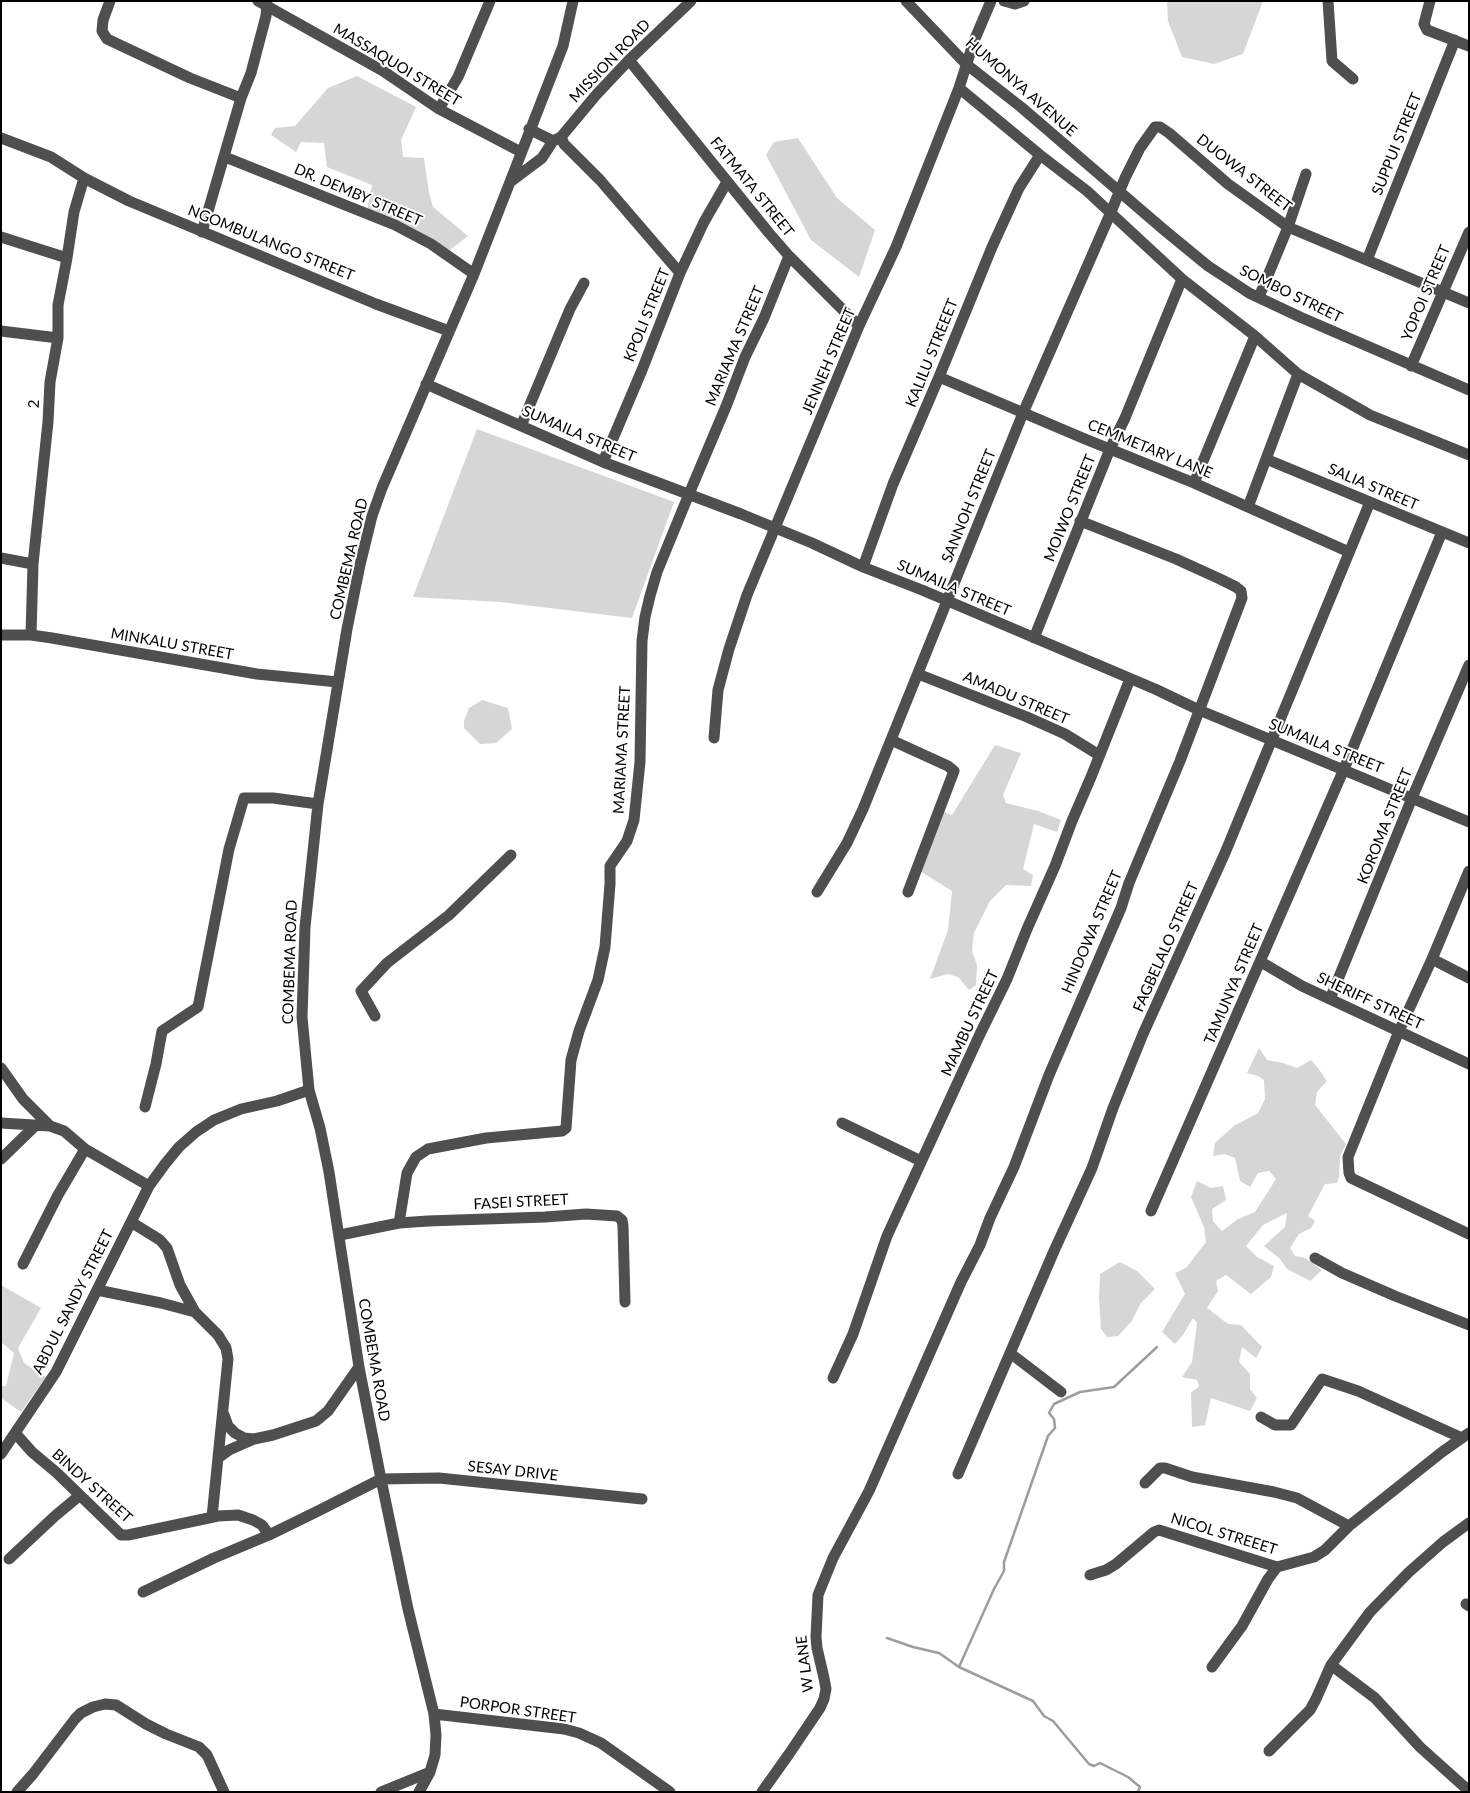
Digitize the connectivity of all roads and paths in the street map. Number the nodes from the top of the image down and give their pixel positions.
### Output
1 (110, 1) edge
2 (490, 1) edge
3 (572, 1) edge
4 (691, 1) edge
5 (906, 1) edge
6 (991, 1) edge
7 (1004, 1) edge
8 (1024, 1) edge
9 (1328, 1) edge
10 (1430, 1) edge
11 (264, 2) edge
12 (1455, 40) junction
13 (1469, 46) edge
14 (629, 60) junction
15 (966, 64) junction
16 (1353, 78) dead end
17 (959, 88) junction
18 (241, 98) junction
19 (439, 109) junction
20 (529, 129) junction
21 (1, 138) edge
22 (557, 139) junction
23 (521, 152) junction
24 (225, 156) junction
25 (1040, 156) junction
26 (1306, 174) dead end
27 (84, 178) junction
28 (510, 182) junction
29 (727, 182) junction
30 (1120, 192) junction
31 (1111, 212) junction
32 (1288, 227) junction
33 (202, 232) junction
34 (1469, 232) edge
35 (1, 237) edge
36 (789, 256) junction
37 (67, 258) junction
38 (1367, 260) junction
39 (680, 273) junction
40 (474, 274) junction
41 (1182, 279) junction
42 (584, 283) dead end
43 (1444, 293) junction
44 (1259, 297) junction
45 (1469, 303) edge
46 (859, 326) junction
47 (1, 331) edge
48 (449, 331) junction
49 (1255, 336) junction
50 (58, 338) junction
51 (1411, 366) junction
52 (1298, 374) junction
53 (939, 377) junction
54 (426, 384) junction
55 (1469, 390) edge
56 (1023, 413) junction
57 (521, 426) junction
58 (1110, 449) junction
59 (1469, 456) edge
60 (1266, 459) junction
61 (603, 462) junction
62 (1194, 483) junction
63 (688, 494) junction
64 (1370, 502) junction
65 (1248, 506) junction
66 (1080, 521) junction
67 (775, 528) junction
68 (1442, 532) junction
69 (1469, 543) edge
70 (1349, 552) junction
71 (1, 558) edge
72 (33, 564) junction
73 (863, 567) junction
74 (946, 601) junction
75 (31, 635) junction
76 (1, 636) edge
77 (1034, 638) junction
78 (1469, 665) edge
79 (918, 674) junction
80 (1130, 679) junction
81 (338, 682) junction
82 (1199, 710) junction
83 (714, 738) dead end
84 (891, 740) junction
85 (1272, 740) junction
86 (1099, 755) junction
87 (1344, 769) junction
88 (1412, 798) junction
89 (318, 804) junction
90 (1469, 822) edge
91 (511, 855) dead end
92 (1469, 871) edge
93 (817, 892) dead end
94 (908, 892) dead end
95 (1432, 959) junction
96 (1260, 962) junction
97 (1469, 978) edge
98 (1330, 999) junction
99 (375, 1016) dead end
100 (1399, 1031) junction
101 (1469, 1064) edge
102 (1, 1068) edge
103 (309, 1090) junction
104 (145, 1107) dead end
105 (1, 1123) edge
106 (842, 1123) dead end
107 (36, 1125) junction
108 (50, 1126) junction
109 (85, 1149) junction
110 (1, 1159) edge
111 (922, 1161) junction
112 (149, 1186) junction
113 (1151, 1211) dead end
114 (131, 1222) junction
115 (399, 1223) junction
116 (1469, 1234) edge
117 (340, 1235) junction
118 (1315, 1258) dead end
119 (23, 1264) dead end
120 (97, 1290) junction
121 (625, 1302) dead end
122 (195, 1312) junction
123 (1469, 1325) edge
124 (1010, 1353) junction
125 (359, 1367) junction
126 (833, 1378) dead end
127 (1061, 1392) dead end
128 (223, 1413) junction
129 (1261, 1418) dead end
130 (16, 1434) junction
131 (1465, 1436) edge
132 (254, 1439) junction
133 (1, 1454) edge
134 (218, 1458) junction
135 (958, 1474) dead end
136 (381, 1479) junction
137 (1146, 1483) dead end
138 (80, 1496) junction
139 (642, 1499) dead end
140 (212, 1517) junction
141 (853, 1520) joint
142 (1469, 1523) edge
143 (1349, 1526) junction
144 (269, 1535) junction
145 (9, 1559) dead end
146 (1277, 1567) junction
147 (1090, 1575) dead end
148 (143, 1592) dead end
149 (1331, 1665) junction
150 (1212, 1667) dead end
151 (434, 1714) junction
152 (1269, 1751) dead end
153 (430, 1772) junction
154 (1469, 1791) edge
155 (16, 1792) edge
156 (224, 1792) edge
157 (382, 1792) edge
158 (419, 1792) edge
159 (670, 1792) edge
160 (762, 1792) edge

1 - 18 street
2 - 19 street
3 - 20 street
4 - 14 street, MISSION ROAD
5 - 15 street, HUMONYA AVENUE
6 - 15 street, JENNEH STREET
7 - 8 street
9 - 16 street
10 - 12 street
11 - 18 street
11 - 19 street, MASSAQUOI STREET
12 - 13 street
12 - 38 street, SUPPUI STREET
14 - 22 street, MISSION ROAD
14 - 29 street, FATMATA STREET
15 - 17 street, JENNEH STREET
15 - 30 street, HUMONYA AVENUE
17 - 25 street
17 - 46 street, JENNEH STREET
18 - 24 street
19 - 23 street, MASSAQUOI STREET
20 - 22 street
20 - 23 street, COMBEMA ROAD
21 - 27 street, NGOMBULANGO STREET
22 - 28 street, MISSION ROAD
22 - 39 street
23 - 28 street, COMBEMA ROAD
24 - 33 street
24 - 40 street, DR. DEMBY STREET
25 - 31 street
25 - 53 street, KALILU STREEET
26 - 32 street
27 - 33 street, NGOMBULANGO STREET
27 - 37 street, 2
28 - 40 street, COMBEMA ROAD
29 - 36 street, FATMATA STREET
29 - 39 street, KPOLI STREET
30 - 31 street, SANNOH STREET
30 - 32 street, DUOWA STREET
30 - 44 street, SOMBO STREET
31 - 41 street
31 - 56 street, SANNOH STREET
32 - 38 street, DUOWA STREET
32 - 44 street
33 - 48 street, NGOMBULANGO STREET
34 - 43 street, YOPOI STREET
35 - 37 street
36 - 46 street, FATMATA STREET
36 - 63 street, MARIAMA STREET
37 - 50 street, 2
38 - 43 street, DUOWA STREET
39 - 61 street, KPOLI STREET
40 - 48 street, COMBEMA ROAD
41 - 49 street
41 - 58 street, MOIWO STREET
42 - 57 street
43 - 45 street, DUOWA STREET
43 - 51 street, YOPOI STREET
44 - 51 street, SOMBO STREET
46 - 67 street, JENNEH STREET
47 - 50 street
48 - 54 street, COMBEMA ROAD
49 - 52 street
49 - 62 street
50 - 72 street, 2
51 - 55 street, SOMBO STREET
52 - 59 street
52 - 60 street
53 - 56 street, CEMMETARY LANE
53 - 73 street, KALILU STREEET
54 - 57 street, SUMAILA STREET
54 - 81 street, COMBEMA ROAD
56 - 58 street, CEMMETARY LANE
56 - 74 street, SANNOH STREET
57 - 61 street, SUMAILA STREET
58 - 62 street, CEMMETARY LANE
58 - 66 street, MOIWO STREET
60 - 64 street, SALIA STREET
60 - 65 street
61 - 63 street, SUMAILA STREET
62 - 65 street, CEMMETARY LANE
63 - 67 street, SUMAILA STREET
63 - 115 street, MARIAMA STREET
64 - 68 street, SALIA STREET
64 - 70 street, FAGBELALO STREET
65 - 70 street, CEMMETARY LANE
66 - 77 street, MOIWO STREET
66 - 82 street, HINDOWA STREET
67 - 73 street, SUMAILA STREET
67 - 83 street, JENNEH STREET
68 - 69 street, SALIA STREET
68 - 87 street, TAMUNYA STREET
70 - 85 street, FAGBELALO STREET
71 - 72 street
72 - 75 street, 2
73 - 74 street, SUMAILA STREET
74 - 77 street, SUMAILA STREET
74 - 79 street, SANNOH STREET
75 - 76 street, MINKALU STREET
75 - 81 street, MINKALU STREET
77 - 80 street, SUMAILA STREET
78 - 88 street, KOROMA STREET
79 - 84 street, SANNOH STREET
79 - 86 street, AMADU STREET
80 - 82 street, SUMAILA STREET
80 - 86 street, MAMBU STREET
81 - 89 street, COMBEMA ROAD
82 - 85 street, SUMAILA STREET
82 - 141 street, HINDOWA STREET
84 - 93 street, SANNOH STREET
84 - 94 street
85 - 87 street, SUMAILA STREET
85 - 124 street, FAGBELALO STREET
86 - 111 street, MAMBU STREET
87 - 88 street, SUMAILA STREET
87 - 96 street, TAMUNYA STREET
88 - 90 street, SUMAILA STREET
88 - 98 street, KOROMA STREET
89 - 103 street, COMBEMA ROAD
89 - 104 street
91 - 99 street
92 - 95 street
95 - 97 street
95 - 100 street
96 - 98 street, SHERIFF STREET
96 - 113 street, TAMUNYA STREET
98 - 100 street, SHERIFF STREET
100 - 101 street, SHERIFF STREET
100 - 116 street
102 - 108 street
103 - 112 street, ABDUL SANDY STREET
103 - 117 street, COMBEMA ROAD
105 - 107 street
106 - 111 street
107 - 108 street
107 - 110 street
108 - 109 street
109 - 112 street
109 - 119 street
111 - 126 street, MAMBU STREET
112 - 114 street, ABDUL SANDY STREET
114 - 120 street, ABDUL SANDY STREET
114 - 122 street
115 - 117 street, FASEI STREET
115 - 121 street, FASEI STREET
117 - 125 street, COMBEMA ROAD
118 - 123 street
120 - 122 street
120 - 130 street, ABDUL SANDY STREET
122 - 128 street
124 - 127 street
124 - 135 street, FAGBELALO STREET
125 - 132 street
125 - 136 street, COMBEMA ROAD
128 - 132 street
128 - 134 street
129 - 131 street
130 - 133 street, ABDUL SANDY STREET
130 - 138 street, BINDY STREET
131 - 143 street, NICOL STREEET
132 - 134 street
134 - 140 street
136 - 139 street, SESAY DRIVE
136 - 144 street
136 - 151 street, COMBEMA ROAD
137 - 143 street
138 - 140 street, BINDY STREET
138 - 145 street
140 - 144 street, BINDY STREET
141 - 160 street, W LANE
142 - 149 street
143 - 146 street, NICOL STREEET
144 - 148 street
146 - 147 street, NICOL STREEET
146 - 150 street
149 - 152 street
149 - 154 street
151 - 153 street, COMBEMA ROAD
151 - 159 street, PORPOR STREET
153 - 157 street
153 - 158 street, COMBEMA ROAD
155 - 156 street

